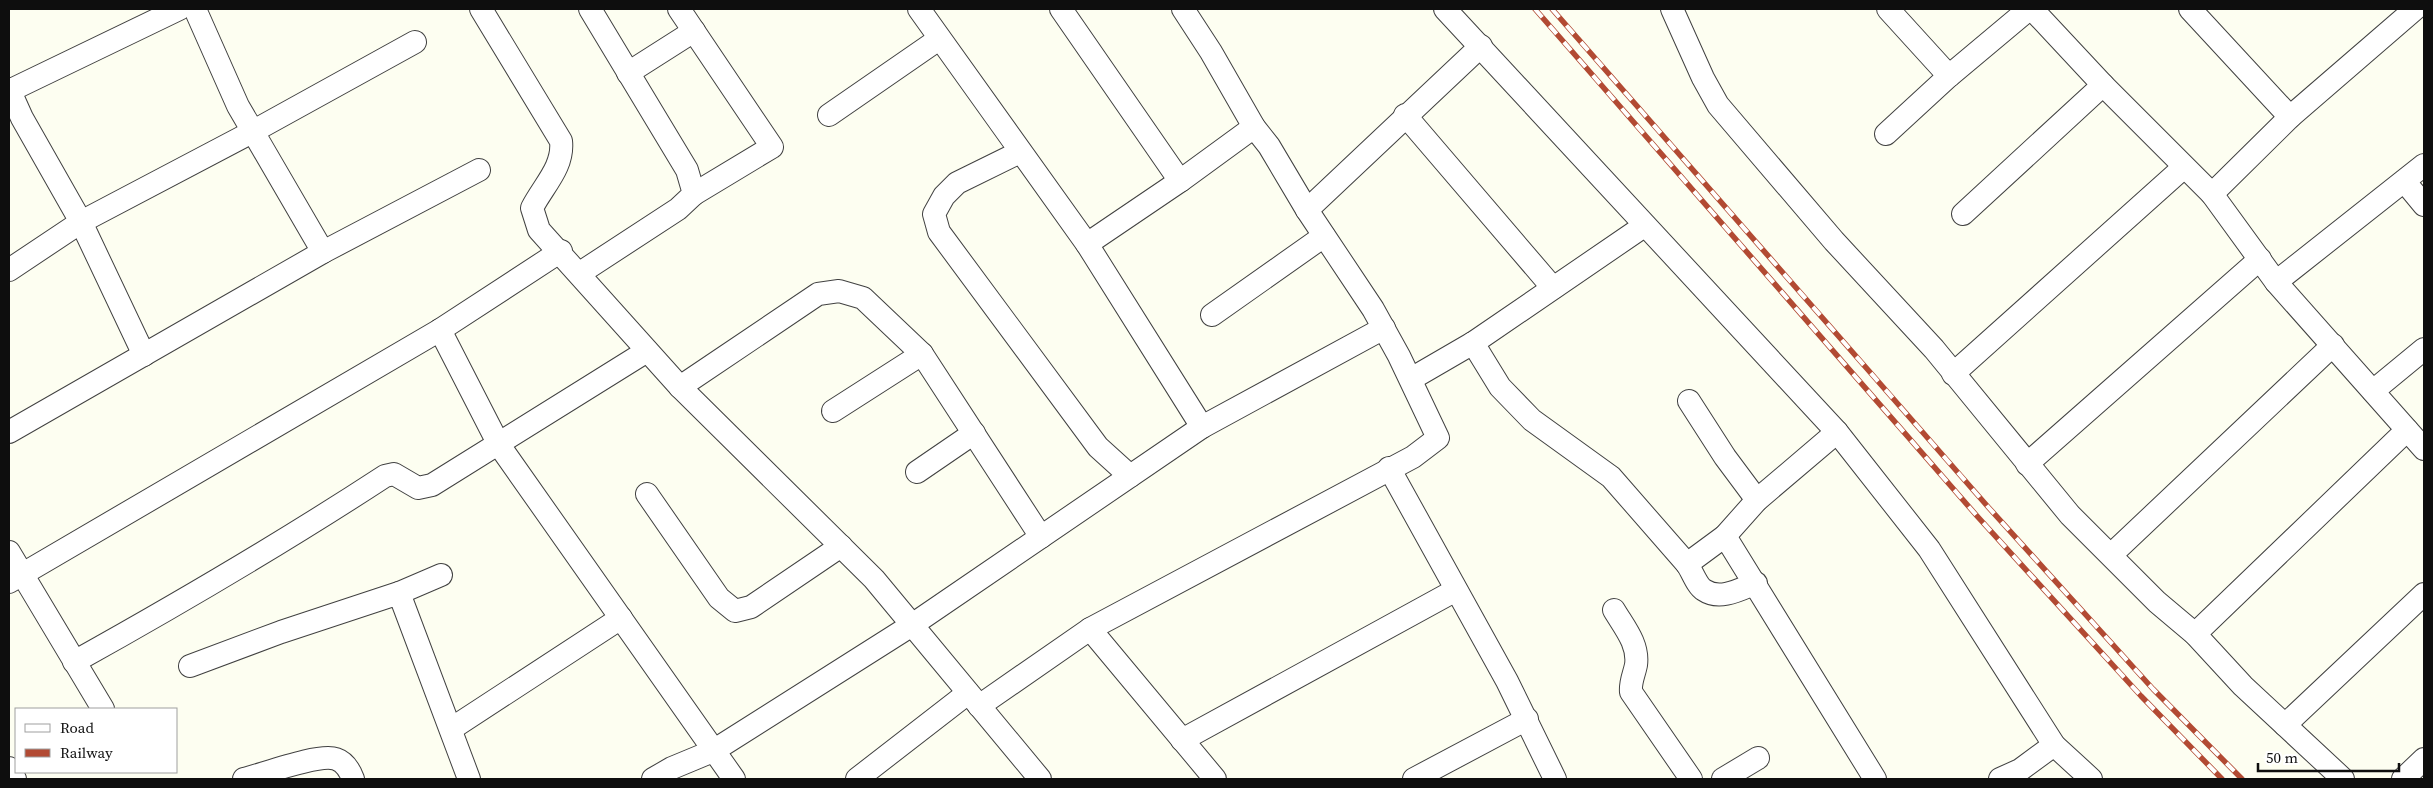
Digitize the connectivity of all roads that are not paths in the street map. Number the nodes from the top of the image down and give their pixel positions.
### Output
1 (179, 9) edge
2 (194, 9) edge
3 (481, 9) edge
4 (590, 9) edge
5 (679, 9) edge
6 (919, 9) edge
7 (1062, 9) edge
8 (1183, 9) edge
9 (1445, 9) edge
10 (1672, 9) edge
11 (1888, 9) edge
12 (2030, 9) edge
13 (2190, 9) edge
14 (2415, 9) edge
15 (694, 31) junction
16 (940, 39) junction
17 (415, 42) dead end
18 (1481, 46) junction
19 (628, 73) junction
20 (1949, 76) junction
21 (2103, 85) junction
22 (9, 90) edge
23 (830, 115) dead end
24 (1405, 115) junction
25 (2290, 117) junction
26 (16, 121) edge
27 (1254, 127) junction
28 (252, 132) junction
29 (1886, 134) dead end
30 (1020, 152) junction
31 (2424, 165) edge
32 (2184, 167) junction
33 (479, 170) dead end
34 (1180, 181) junction
35 (2405, 182) junction
36 (694, 194) junction
37 (2212, 194) junction
38 (2424, 205) edge
39 (1307, 210) junction
40 (1963, 214) dead end
41 (81, 222) junction
42 (1644, 226) junction
43 (1324, 236) junction
44 (1087, 244) junction
45 (561, 251) junction
46 (322, 252) junction
47 (2260, 260) junction
48 (9, 270) edge
49 (580, 274) junction
50 (2276, 282) junction
51 (1553, 288) junction
52 (1212, 315) dead end
53 (1384, 328) junction
54 (440, 330) junction
55 (1473, 343) junction
56 (2333, 345) junction
57 (2424, 349) edge
58 (647, 352) junction
59 (922, 354) junction
60 (144, 355) junction
61 (1953, 374) junction
62 (1411, 379) junction
63 (680, 387) junction
64 (2373, 391) junction
65 (1689, 401) dead end
66 (833, 411) dead end
67 (1202, 427) junction
68 (2407, 430) junction
69 (9, 432) edge
70 (1837, 432) junction
71 (974, 433) junction
72 (499, 445) junction
73 (2424, 449) edge
74 (2027, 464) junction
75 (1389, 468) junction
76 (918, 472) dead end
77 (1130, 476) junction
78 (647, 494) dead end
79 (1757, 500) junction
80 (1725, 536) junction
81 (1041, 537) junction
82 (840, 546) junction
83 (9, 552) edge
84 (2112, 554) junction
85 (1687, 564) junction
86 (441, 575) dead end
87 (15, 578) edge
88 (1756, 584) junction
89 (1456, 590) junction
90 (399, 593) junction
91 (2424, 594) edge
92 (1614, 610) dead end
93 (621, 618) junction
94 (912, 625) junction
95 (1090, 629) junction
96 (2195, 634) junction
97 (74, 662) junction
98 (190, 666) dead end
99 (973, 699) junction
100 (102, 708) edge
101 (1527, 719) junction
102 (2285, 725) junction
103 (451, 729) junction
104 (1182, 740) junction
105 (2054, 746) junction
106 (713, 750) junction
107 (1758, 758) dead end
108 (2424, 759) edge
109 (9, 768) edge
110 (2015, 776) edge
111 (15, 779) edge
112 (244, 779) edge
113 (353, 779) edge
114 (469, 779) edge
115 (653, 779) edge
116 (734, 779) edge
117 (856, 779) edge
118 (1040, 779) edge
119 (1215, 779) edge
120 (1414, 779) edge
121 (1555, 779) edge
122 (1691, 779) edge
123 (1723, 779) edge
124 (1875, 779) edge
125 (2091, 779) edge
126 (2343, 779) edge
127 (2403, 779) edge

1 - 22 street
2 - 28 street
3 - 45 street
4 - 19 street
5 - 15 street
6 - 16 street
7 - 34 street
8 - 27 street
9 - 18 street
10 - 61 street
11 - 20 street
12 - 20 street
12 - 21 street
13 - 25 street
14 - 25 street
15 - 19 street
15 - 36 street
16 - 23 street
16 - 30 street
17 - 28 street
18 - 24 street
18 - 42 street
19 - 36 street
20 - 29 street
21 - 32 street
21 - 40 street
22 - 26 street
24 - 39 street
24 - 51 street
25 - 37 street
26 - 41 street
27 - 34 street
27 - 39 street
28 - 41 street
28 - 46 street
30 - 44 street
30 - 77 street
31 - 35 street
32 - 37 street
32 - 61 street
33 - 46 street
34 - 44 street
35 - 38 street
35 - 50 street
36 - 49 street
37 - 47 street
39 - 43 street
41 - 48 street
41 - 60 street
42 - 51 street
42 - 70 street
43 - 52 street
43 - 53 street
44 - 67 street
45 - 49 street
45 - 54 street
46 - 60 street
47 - 50 street
47 - 74 street
49 - 58 street
50 - 56 street
51 - 55 street
53 - 62 street
53 - 67 street
54 - 72 street
54 - 87 street
55 - 62 street
55 - 85 street
56 - 64 street
56 - 84 street
57 - 64 street
58 - 63 street
58 - 72 street
59 - 63 street
59 - 66 street
59 - 71 street
60 - 69 street
61 - 74 street
62 - 75 street
63 - 82 street
64 - 68 street
65 - 79 street
67 - 77 street
68 - 73 street
68 - 96 street
70 - 79 street
70 - 105 street
71 - 76 street
71 - 81 street
72 - 93 street
72 - 97 street
74 - 84 street
75 - 89 street
75 - 95 street
77 - 81 street
78 - 82 street
79 - 80 street
80 - 85 street
80 - 88 street
81 - 94 street
82 - 94 street
83 - 87 street
84 - 96 street
85 - 88 street
86 - 90 street
87 - 97 street
88 - 124 street
89 - 101 street
89 - 104 street
90 - 98 street
90 - 103 street
91 - 102 street
92 - 122 street
93 - 103 street
93 - 106 street
94 - 99 street
94 - 106 street
95 - 99 street
95 - 104 street
96 - 102 street
97 - 100 street
99 - 117 street
99 - 118 street
101 - 120 street
101 - 121 street
102 - 126 street
103 - 114 street
104 - 119 street
105 - 110 street
105 - 125 street
106 - 115 street
106 - 116 street
107 - 123 street
108 - 127 street
109 - 111 street
112 - 113 street

